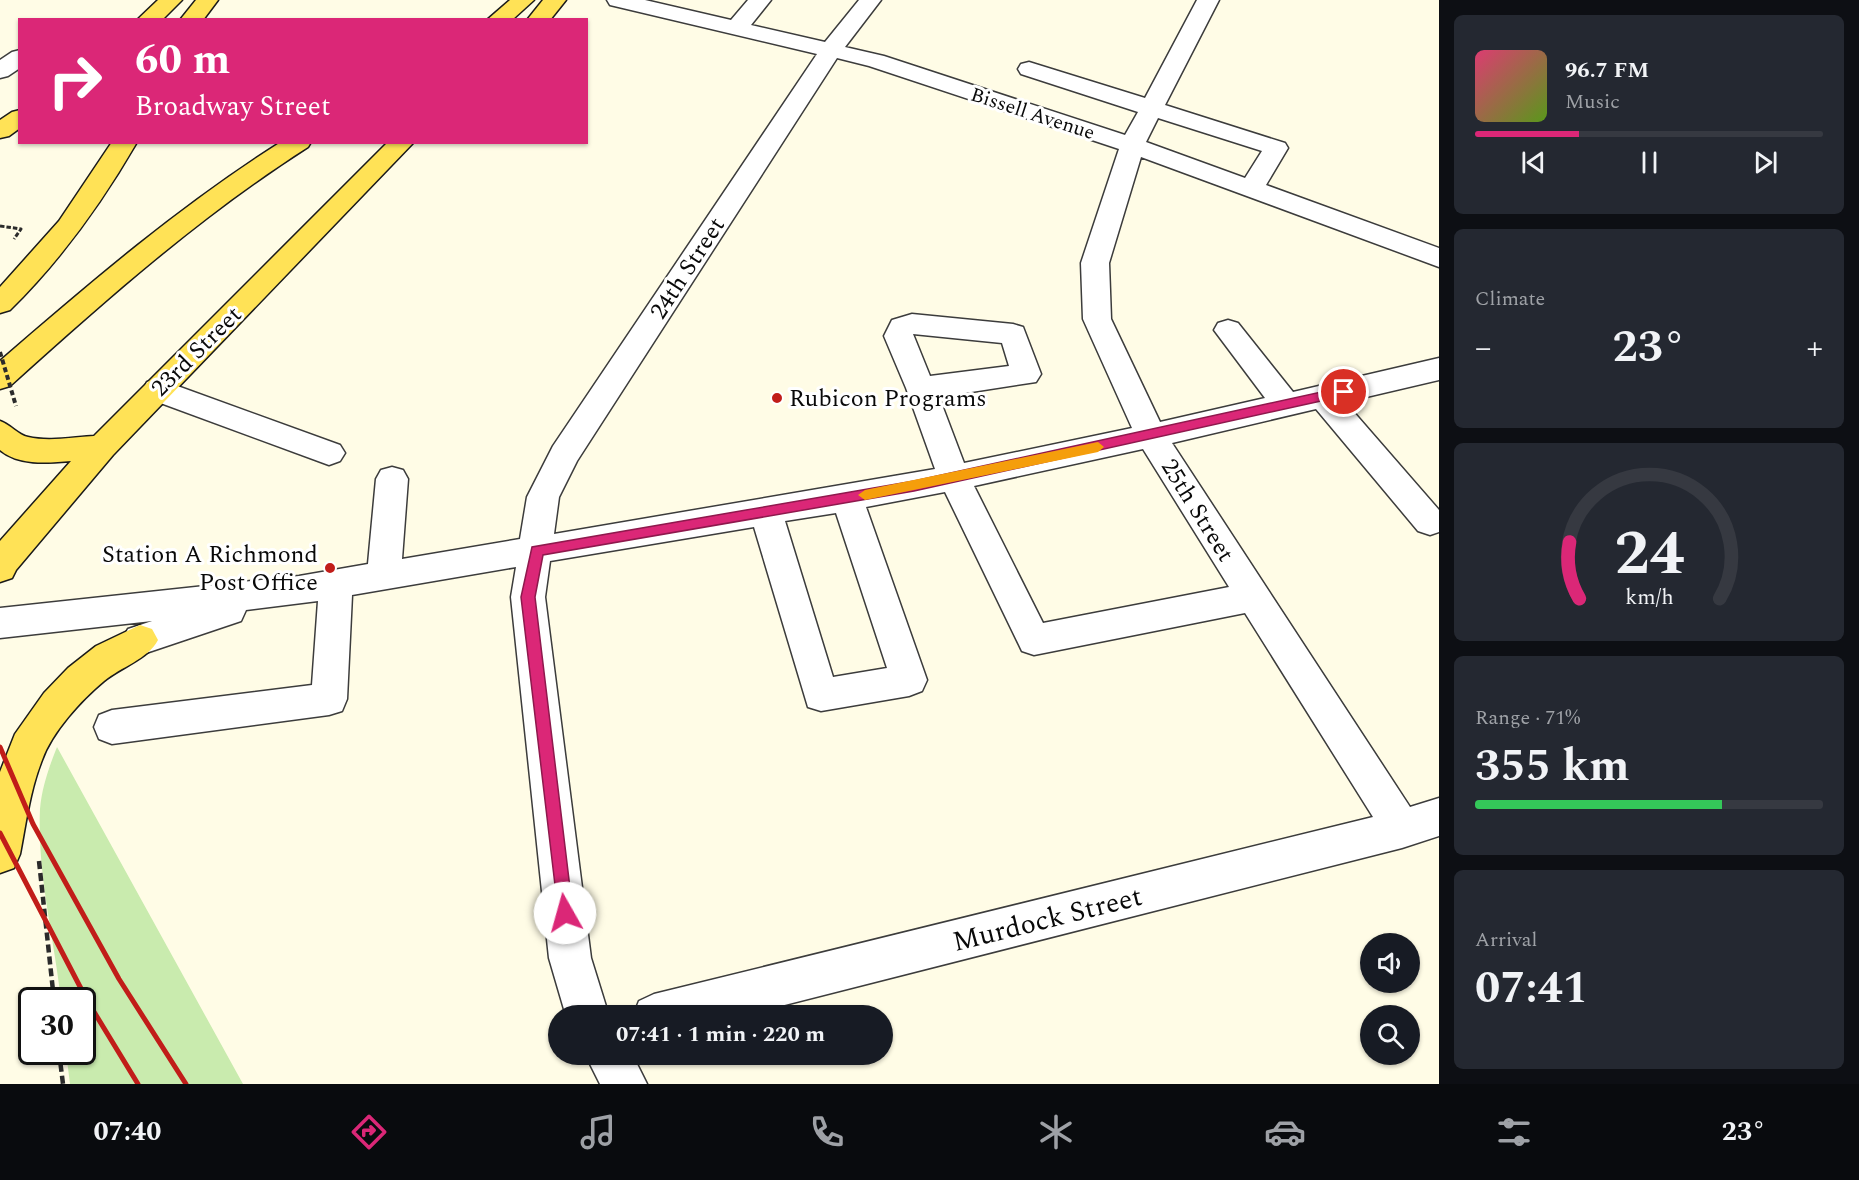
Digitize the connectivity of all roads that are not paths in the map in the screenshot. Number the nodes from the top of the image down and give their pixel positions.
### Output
1 (171, 0) edge
2 (207, 0) edge
3 (523, 0) edge
4 (555, 0) edge
5 (618, 0) edge
6 (760, 0) edge
7 (870, 0) edge
8 (1208, 0) edge
9 (150, 18) edge
10 (193, 18) edge
11 (500, 18) edge
12 (540, 18) edge
13 (736, 28) junction
14 (0, 45) edge
15 (18, 50) edge
16 (831, 50) junction
17 (18, 58) edge
18 (1029, 69) dead end
19 (0, 71) edge
20 (1152, 108) junction
21 (18, 118) edge
22 (0, 131) edge
23 (124, 144) edge
24 (296, 144) edge
25 (400, 144) edge
26 (1132, 145) junction
27 (1251, 189) junction
28 (1439, 258) edge
29 (0, 303) edge
30 (1228, 330) dead end
31 (1439, 369) edge
32 (0, 378) edge
33 (921, 388) dead end
34 (159, 390) junction
35 (1323, 396) junction
36 (1287, 405) junction
37 (0, 433) edge
38 (1151, 436) junction
39 (102, 447) junction
40 (328, 453) dead end
41 (954, 478) junction
42 (392, 479) dead end
43 (847, 498) junction
44 (766, 512) junction
45 (1430, 522) dead end
46 (537, 551) junction
47 (0, 568) edge
48 (384, 575) junction
49 (336, 583) junction
50 (298, 590) junction
51 (1254, 597) junction
52 (0, 623) edge
53 (140, 640) joint
54 (112, 727) dead end
55 (1421, 823) edge
56 (0, 854) edge
57 (585, 1005) edge
58 (698, 1005) edge
59 (614, 1065) edge
60 (625, 1084) edge

1 - 9 main road
2 - 10 main road
3 - 11 main road
4 - 12 main road
5 - 13 street, Bissell Avenue
6 - 13 street
7 - 16 street, 24th Street
8 - 20 street, 25th Street
13 - 16 street, Bissell Avenue
14 - 15 street
16 - 26 street, Bissell Avenue
16 - 46 street, 24th Street
17 - 19 street
18 - 20 street
20 - 26 street, 25th Street
20 - 27 street
21 - 22 main road
23 - 29 main road
24 - 32 main road
25 - 34 main road, 23rd Street
26 - 27 street, Bissell Avenue
26 - 38 street, 25th Street
27 - 28 street, Bissell Avenue
30 - 36 street
31 - 35 street
33 - 41 street
34 - 39 main road, 23rd Street
34 - 40 street
35 - 36 street
35 - 45 street
36 - 38 street
37 - 39 main road
38 - 41 street
38 - 51 street, 25th Street
39 - 47 main road, 23rd Street
41 - 43 street
41 - 51 street
42 - 48 street
43 - 44 street
43 - 44 street
44 - 46 street
46 - 48 street
46 - 57 street, 24th Street
48 - 49 street
49 - 50 street
49 - 54 street
50 - 52 street
50 - 53 street
51 - 55 street, 25th Street
53 - 56 main road
55 - 58 street, Murdock Street
59 - 60 street

